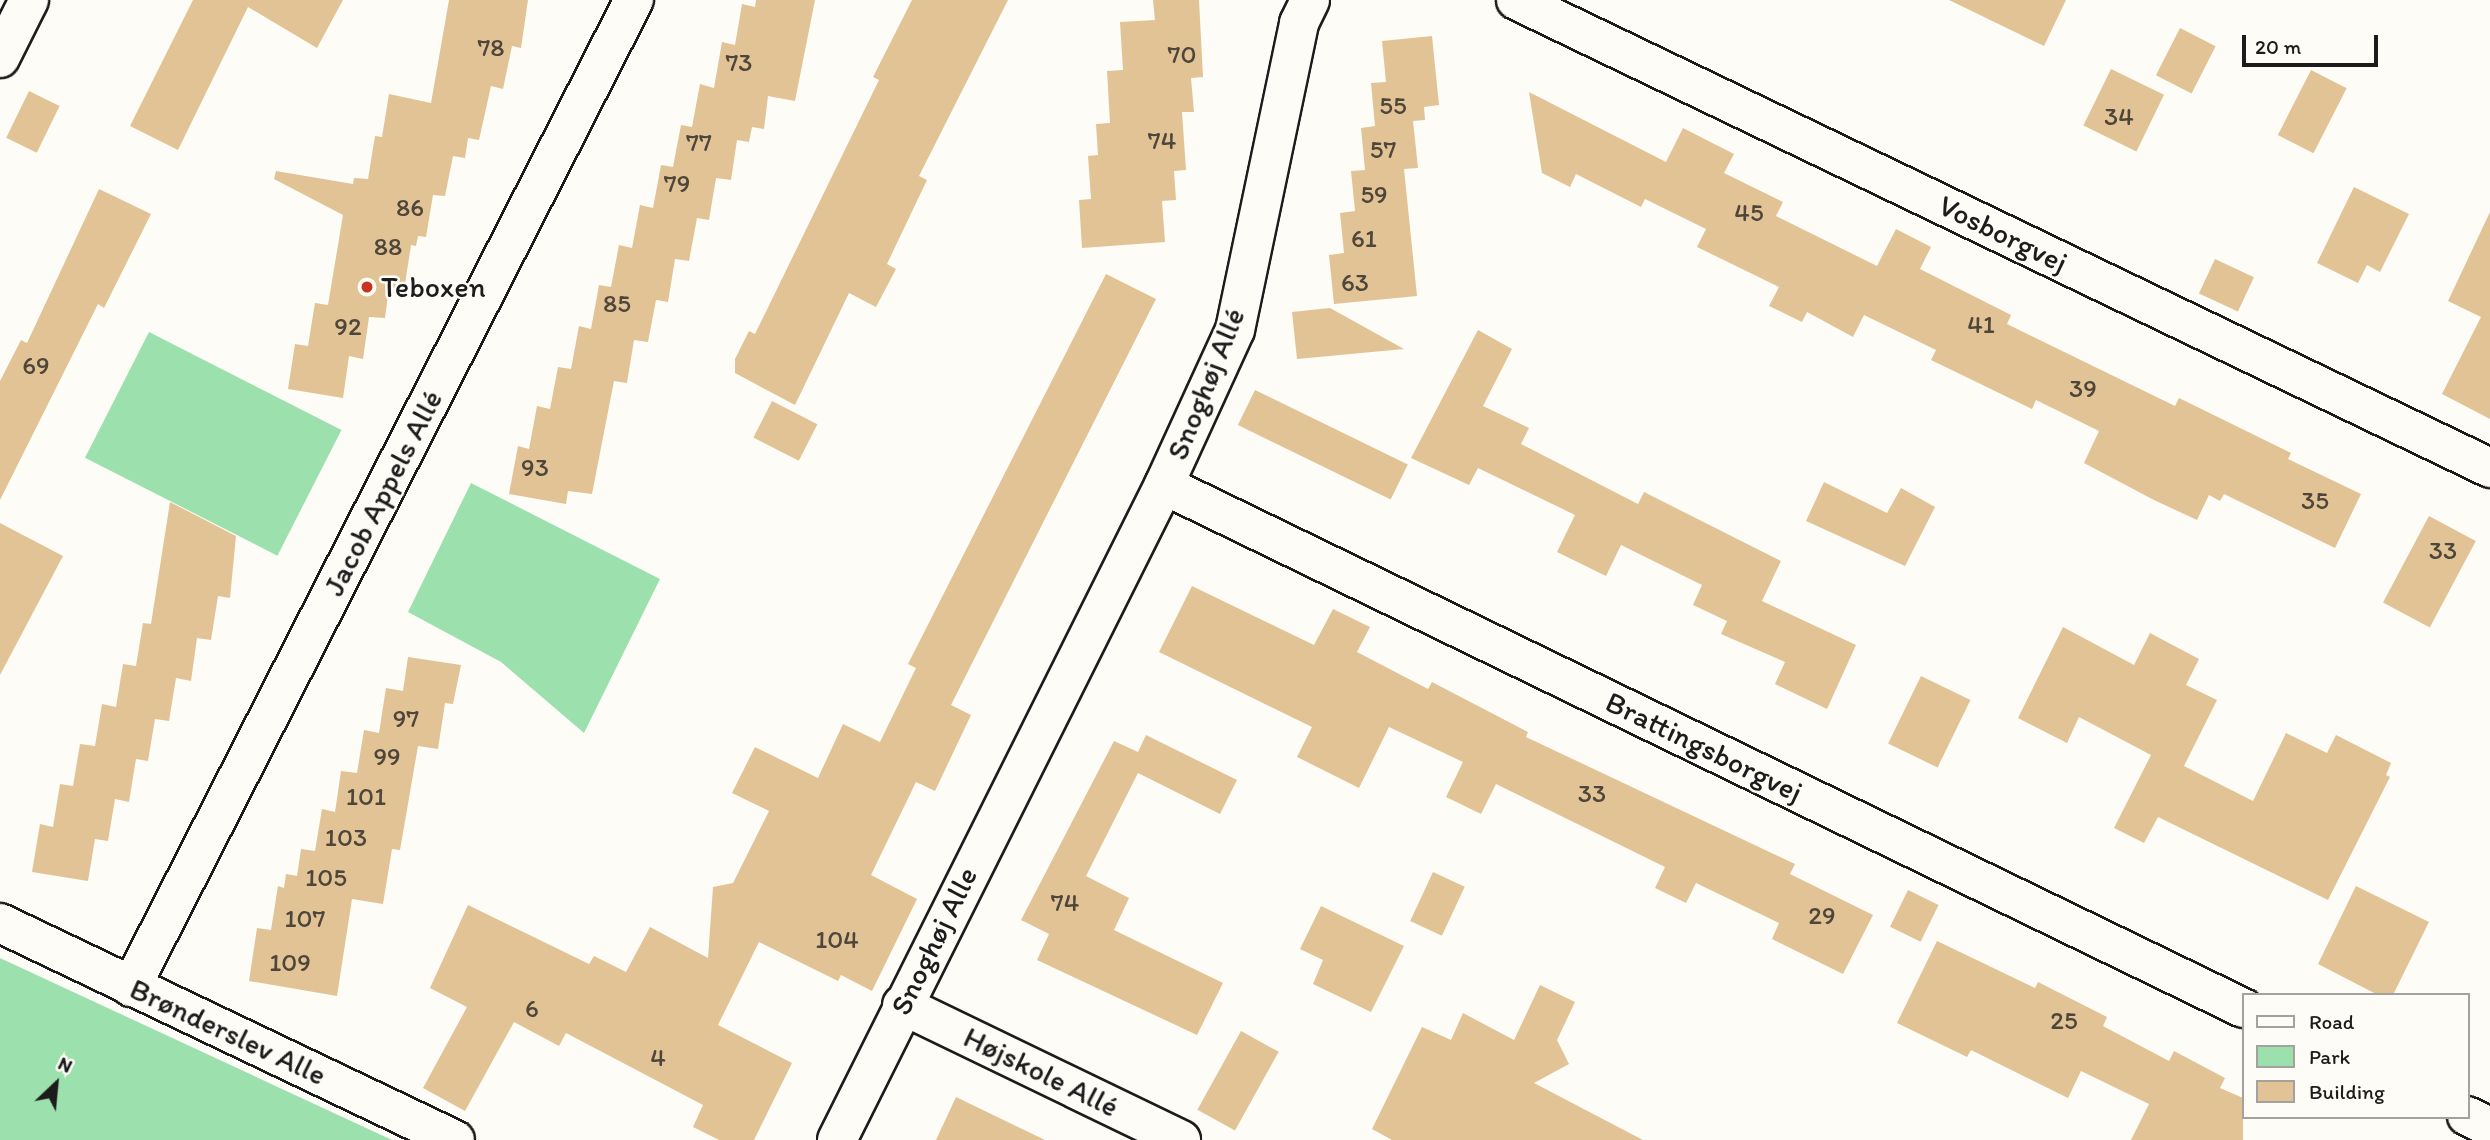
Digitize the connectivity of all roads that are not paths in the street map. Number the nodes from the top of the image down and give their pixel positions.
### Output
1 (29, 0) edge
2 (634, 0) edge
3 (1310, 0) edge
4 (1516, 0) edge
5 (0, 58) edge
6 (2490, 468) edge
7 (1164, 485) junction
8 (1033, 743) joint
9 (0, 923) edge
10 (131, 987) junction
11 (902, 1005) junction
12 (2242, 1008) edge
13 (2469, 1117) edge
14 (2490, 1127) edge
15 (456, 1140) edge
16 (837, 1140) edge
17 (1181, 1140) edge

1 - 5 street
2 - 10 street, Jacob Appels Allé
3 - 7 street, Snoghøj Allé
4 - 6 street, Vosborgvej
7 - 8 street, Snoghøj Allé
7 - 12 street, Brattingsborgvej
8 - 11 street, Snoghøj Alle
9 - 10 street, Brønderslev Alle
10 - 15 street, Brønderslev Alle
11 - 16 street, Snoghøj Alle
11 - 17 street, Højskole Allé
13 - 14 street

